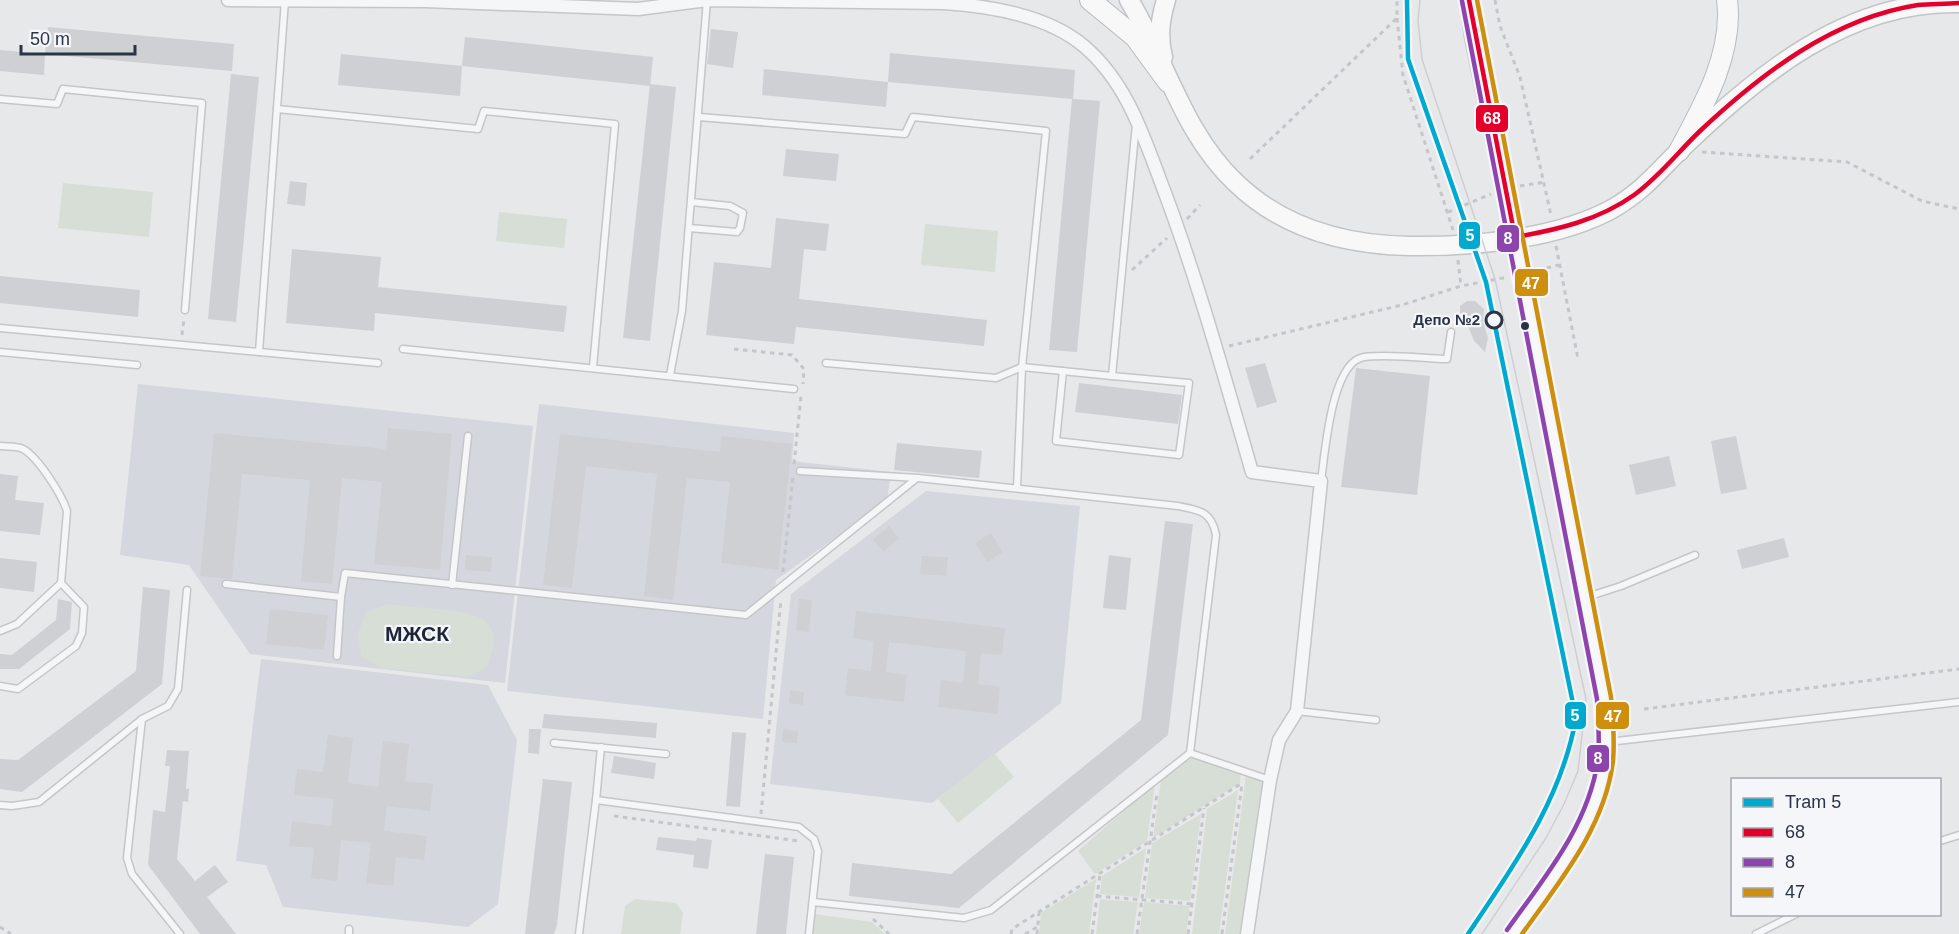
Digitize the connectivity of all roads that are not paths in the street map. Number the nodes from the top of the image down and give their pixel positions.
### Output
1 (228, 0) edge
2 (285, 0) edge
3 (707, 0) edge
4 (1090, 0) edge
5 (1129, 0) edge
6 (1166, 0) edge
7 (1469, 0) edge
8 (1727, 0) edge
9 (1959, 3) edge
10 (1168, 82) junction
11 (0, 99) edge
12 (277, 109) junction
13 (699, 117) junction
14 (1136, 117) junction
15 (1679, 151) junction
16 (691, 202) junction
17 (689, 228) junction
18 (1515, 237) junction
19 (185, 310) road end
20 (0, 328) edge
21 (1451, 332) dead end
22 (403, 349) dead end
23 (0, 352) edge
24 (259, 352) junction
25 (378, 363) dead end
26 (826, 363) dead end
27 (137, 365) dead end
28 (593, 367) junction
29 (1022, 367) junction
30 (1063, 371) junction
31 (670, 375) junction
32 (1112, 376) junction
33 (794, 389) dead end
34 (468, 436) dead end
35 (0, 446) edge
36 (800, 471) dead end
37 (918, 478) junction
38 (1321, 481) junction
39 (1017, 488) junction
40 (1695, 555) dead end
41 (61, 583) junction
42 (226, 584) dead end
43 (452, 585) junction
44 (187, 590) dead end
45 (341, 597) junction
46 (1584, 598) junction
47 (0, 631) edge
48 (337, 656) dead end
49 (0, 686) edge
50 (1959, 702) edge
51 (1297, 711) junction
52 (142, 719) junction
53 (1376, 720) dead end
54 (554, 742) dead end
55 (1607, 742) junction
56 (601, 747) junction
57 (1190, 753) junction
58 (666, 754) dead end
59 (1270, 780) junction
60 (596, 800) junction
61 (0, 805) edge
62 (1959, 835) edge
63 (1941, 841) edge
64 (813, 902) junction
65 (1794, 916) edge
66 (180, 934) edge
67 (579, 934) edge
68 (809, 934) edge
69 (1247, 934) edge
70 (1513, 934) edge
71 (1756, 934) edge

1 - 2 street
2 - 3 street
2 - 12 lane
3 - 13 lane
3 - 14 street
4 - 10 highway
5 - 10 main road
6 - 10 main road
7 - 18 main road
8 - 15 highway
9 - 15 main road
10 - 18 main road
11 - 19 lane
12 - 24 lane
12 - 28 lane
13 - 16 lane
13 - 29 lane
14 - 32 lane
14 - 38 street
15 - 18 main road
16 - 17 lane
16 - 17 lane
17 - 31 lane
18 - 46 main road
20 - 24 lane
21 - 38 lane
22 - 28 lane
23 - 27 lane
24 - 25 lane
26 - 29 lane
28 - 31 lane
29 - 30 lane
29 - 39 lane
30 - 32 lane
30 - 32 lane
31 - 33 lane
34 - 43 lane
35 - 41 lane
36 - 37 lane
37 - 39 lane
37 - 43 lane
38 - 51 street
39 - 57 lane
40 - 46 lane
41 - 47 lane
41 - 49 lane
42 - 45 lane
43 - 45 lane
44 - 52 lane
45 - 48 lane
46 - 55 main road
50 - 55 lane
51 - 53 lane
51 - 59 street
52 - 61 lane
52 - 66 lane
54 - 56 lane
55 - 70 main road
56 - 58 lane
56 - 60 lane
57 - 59 lane
57 - 64 lane
59 - 69 street
60 - 64 lane
60 - 67 lane
62 - 63 lane
64 - 68 lane
65 - 71 lane

